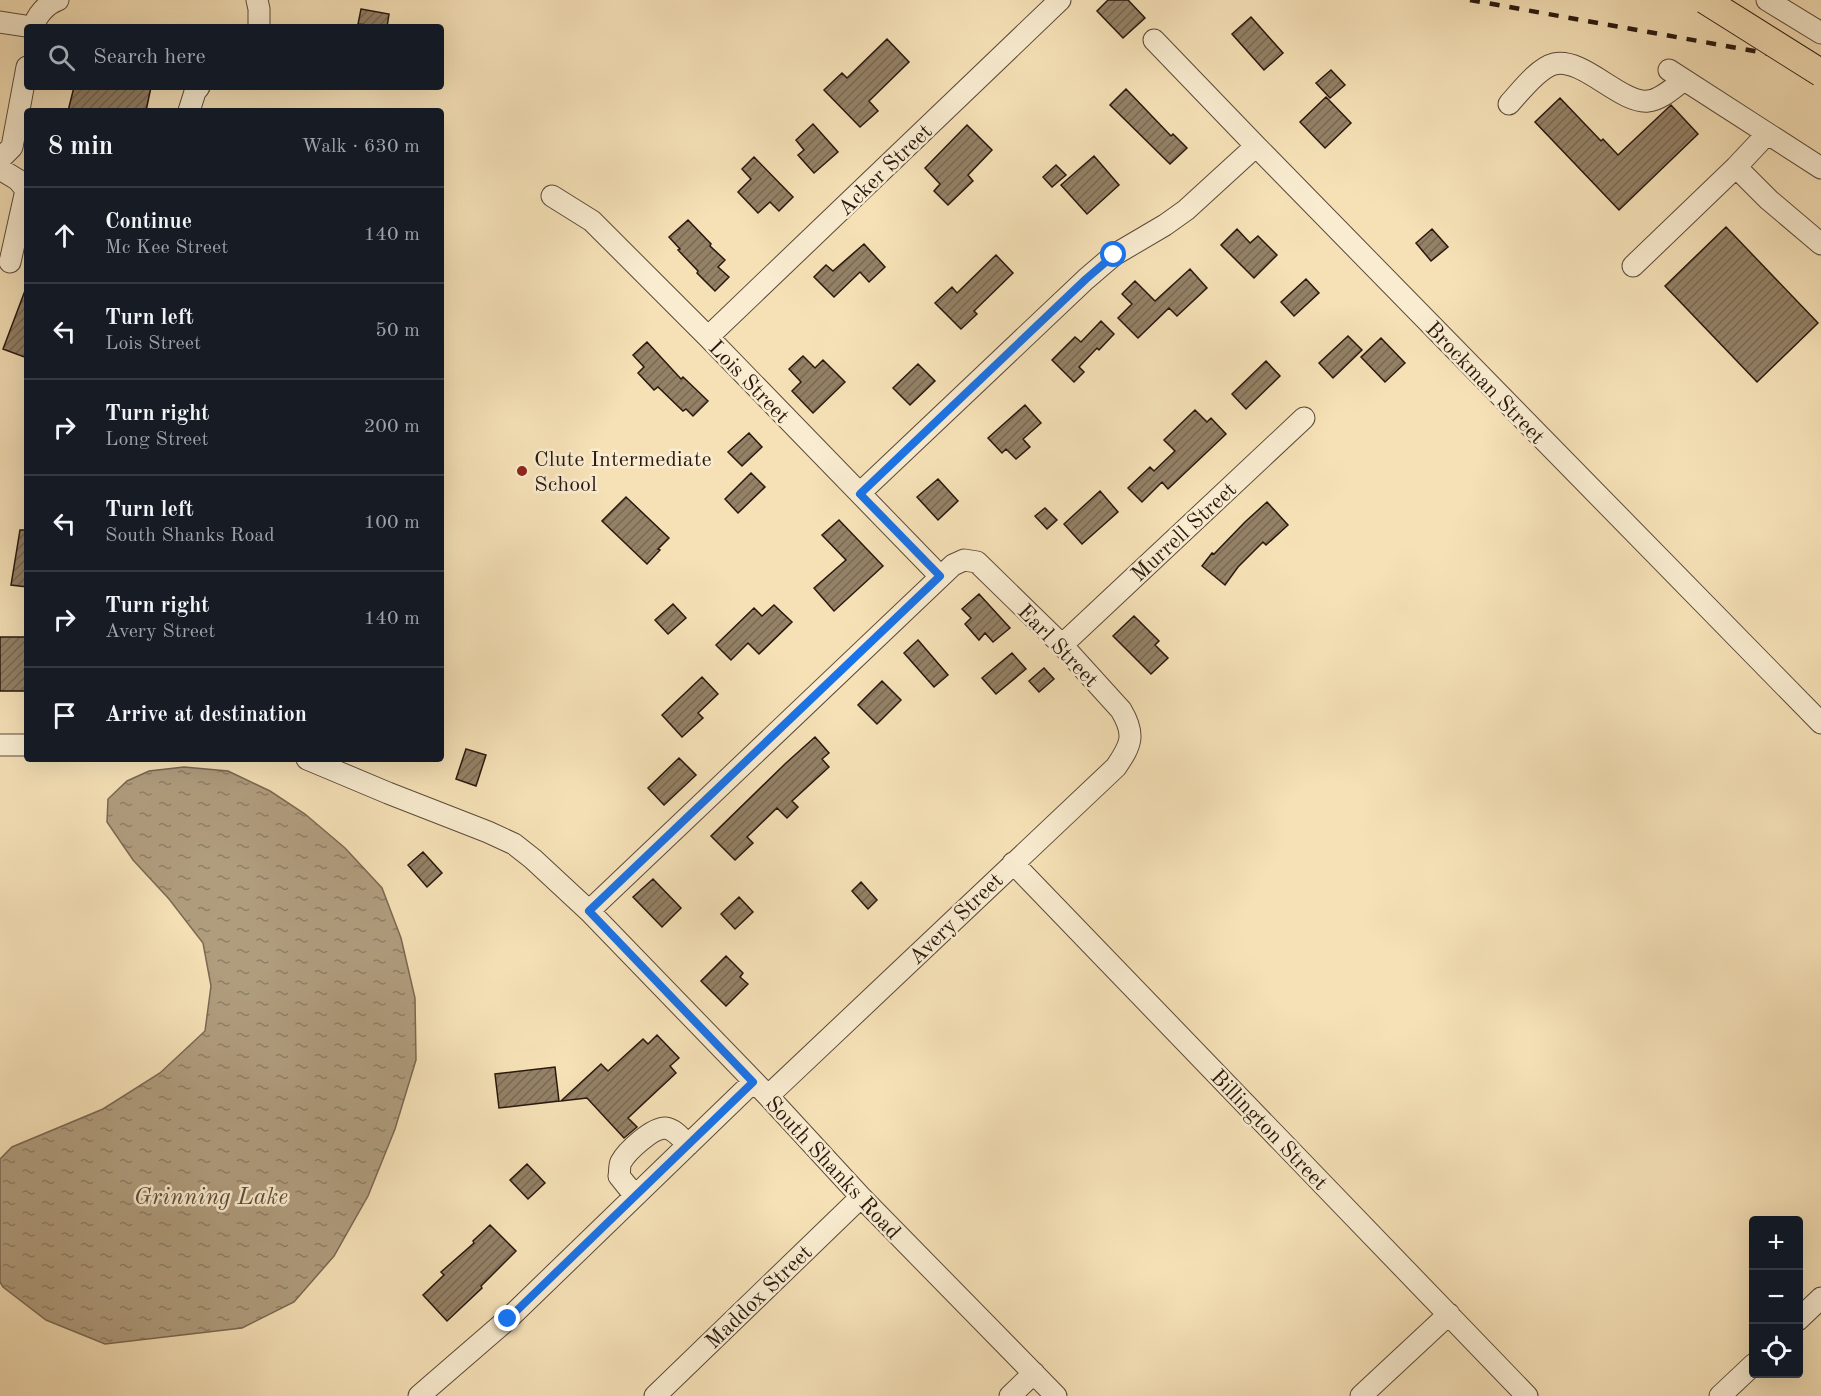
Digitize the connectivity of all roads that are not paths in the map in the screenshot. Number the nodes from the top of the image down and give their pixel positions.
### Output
1 (58, 0) edge
2 (257, 0) edge
3 (1060, 0) edge
4 (1705, 0) edge
5 (1767, 0) edge
6 (0, 22) edge
7 (35, 24) edge
8 (259, 24) edge
9 (24, 26) edge
10 (1821, 33) edge
11 (1154, 40) dead end
12 (1821, 73) edge
13 (24, 83) edge
14 (197, 90) edge
15 (1509, 104) dead end
16 (190, 108) edge
17 (1767, 134) junction
18 (1256, 146) junction
19 (0, 159) edge
20 (1736, 167) junction
21 (1821, 168) edge
22 (18, 183) edge
23 (552, 196) dead end
24 (23, 225) edge
25 (1821, 244) edge
26 (12, 264) edge
27 (1633, 266) dead end
28 (708, 337) junction
29 (1304, 418) dead end
30 (860, 494) junction
31 (940, 576) junction
32 (1062, 645) junction
33 (1821, 723) edge
34 (1130, 734) joint
35 (0, 745) edge
36 (24, 745) edge
37 (321, 762) edge
38 (339, 766) edge
39 (1013, 863) junction
40 (589, 911) junction
41 (760, 1089) junction
42 (688, 1145) junction
43 (635, 1196) junction
44 (861, 1197) junction
45 (1821, 1298) edge
46 (1449, 1314) junction
47 (1803, 1315) edge
48 (1749, 1369) edge
49 (1034, 1373) junction
50 (419, 1396) edge
51 (655, 1396) edge
52 (1010, 1396) edge
53 (1056, 1396) edge
54 (1361, 1396) edge
55 (1527, 1396) edge
56 (1720, 1396) edge

1 - 7 street
2 - 8 street
3 - 28 street, Acker Street
4 - 12 main road, bridge
5 - 10 street
6 - 9 street
11 - 18 street, Brockman Street
13 - 19 street
14 - 16 street
15 - 17 street
17 - 20 street
17 - 21 street
18 - 30 street
18 - 33 street, Brockman Street
20 - 25 street
20 - 27 street
22 - 24 street
23 - 28 street, Lois Street
24 - 26 street
28 - 30 street, Lois Street
29 - 32 street, Murrell Street
30 - 31 street, Lois Street
31 - 32 street, Earl Street
31 - 40 street
32 - 34 street, Earl Street
34 - 39 street, Avery Street
35 - 36 street
37 - 38 street, South Shanks Road
38 - 40 street, South Shanks Road
39 - 41 street, Avery Street
39 - 46 street, Billington Street
40 - 41 street, South Shanks Road
41 - 42 street, Avery Street
41 - 44 street, South Shanks Road
42 - 43 street, Avery Street
42 - 43 street
43 - 50 street, Avery Street
44 - 49 street, South Shanks Road
44 - 51 street, Maddox Street
45 - 47 street
46 - 54 street
46 - 55 street, Billington Street
48 - 56 street
49 - 52 street
49 - 53 street, South Shanks Road

